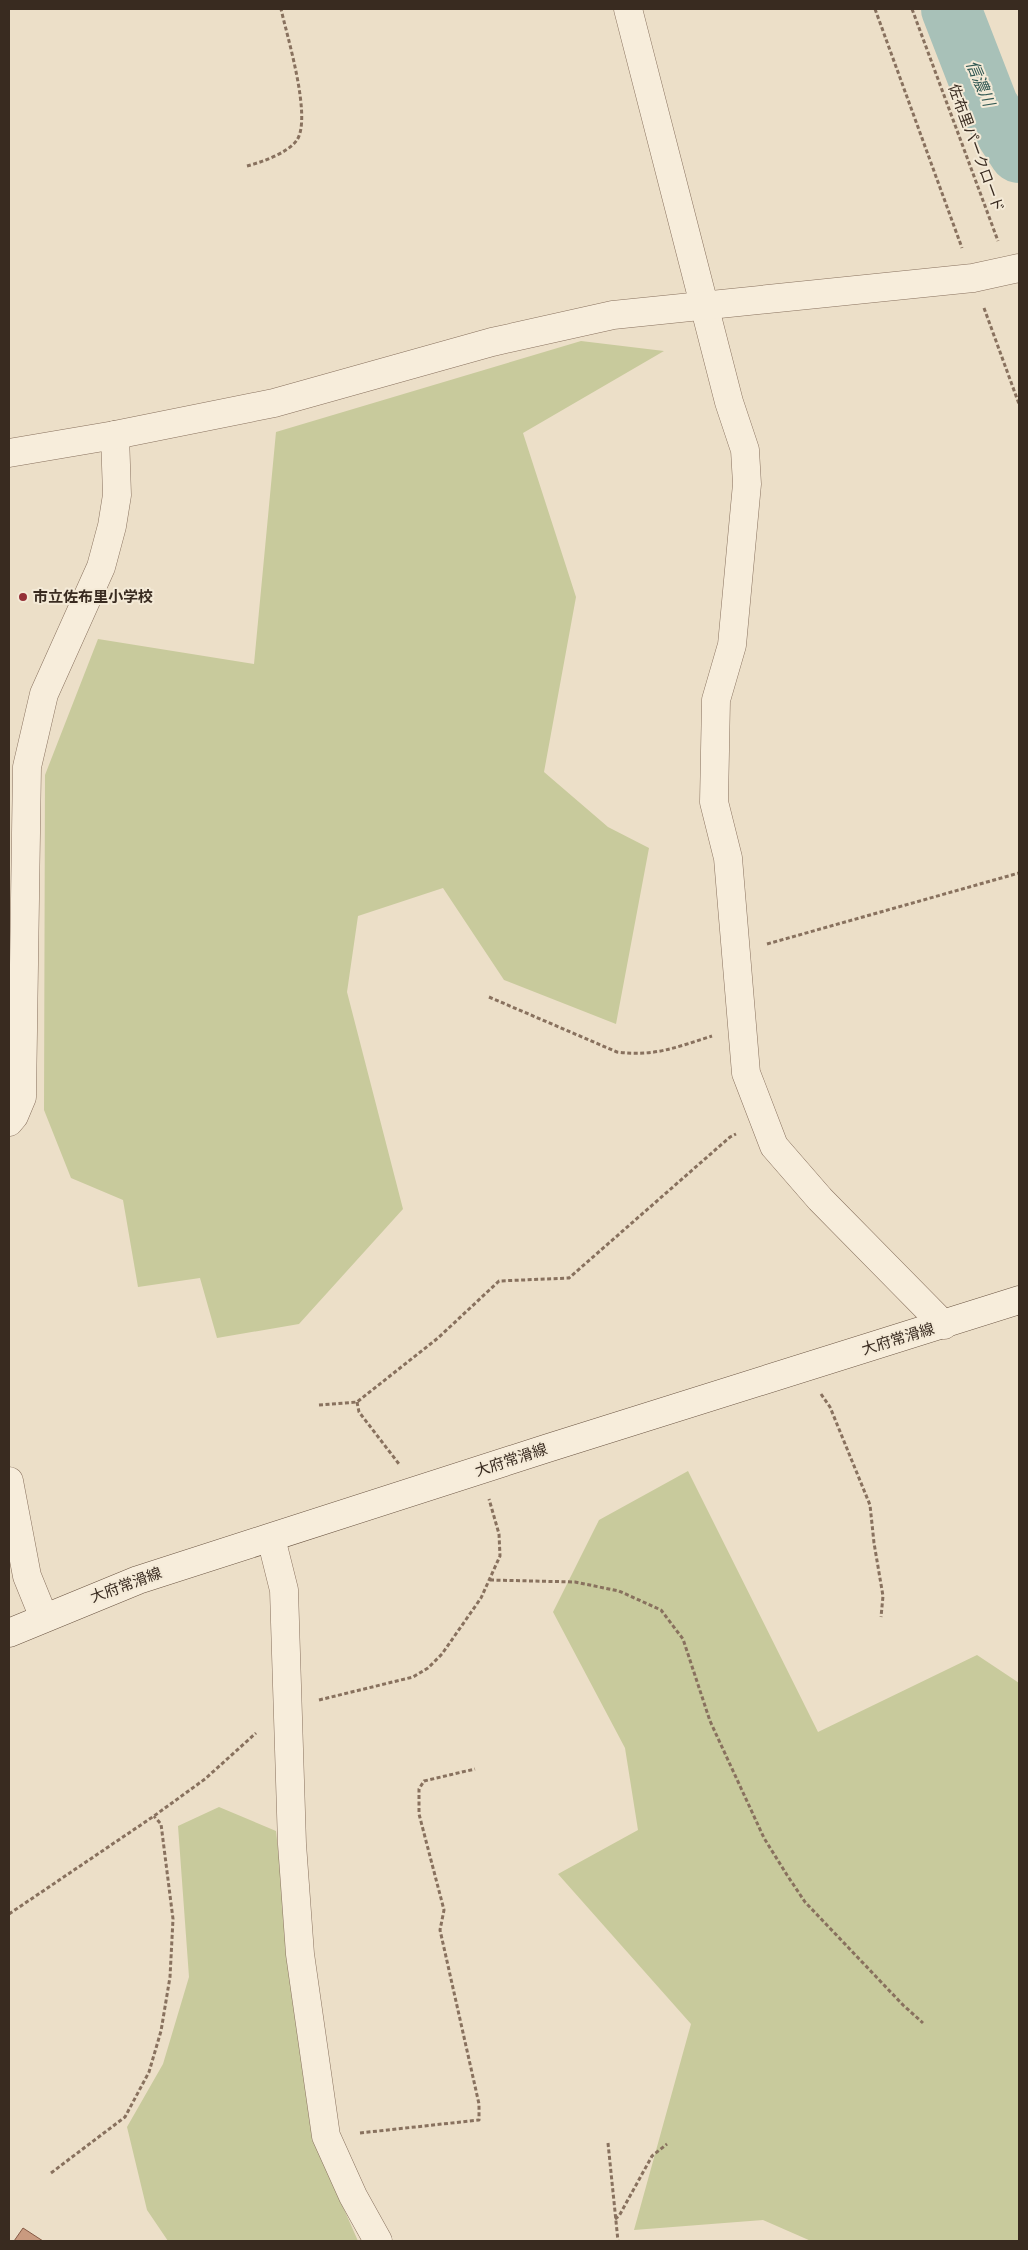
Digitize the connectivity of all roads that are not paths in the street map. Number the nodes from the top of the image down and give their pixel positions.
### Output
1 (628, 9) edge
2 (1014, 269) edge
3 (704, 304) junction
4 (115, 435) junction
5 (9, 453) edge
6 (9, 1122) edge
7 (1019, 1300) edge
8 (944, 1325) junction
9 (9, 1481) edge
10 (271, 1538) junction
11 (44, 1618) junction
12 (9, 1633) edge
13 (378, 2241) edge

1 - 3 street
2 - 3 street
3 - 4 street
3 - 8 street
4 - 5 street
4 - 6 street
7 - 8 street, 大府常滑線
8 - 10 street, 大府常滑線
9 - 11 street
10 - 11 street, 大府常滑線
10 - 13 street
11 - 12 street, 大府常滑線

